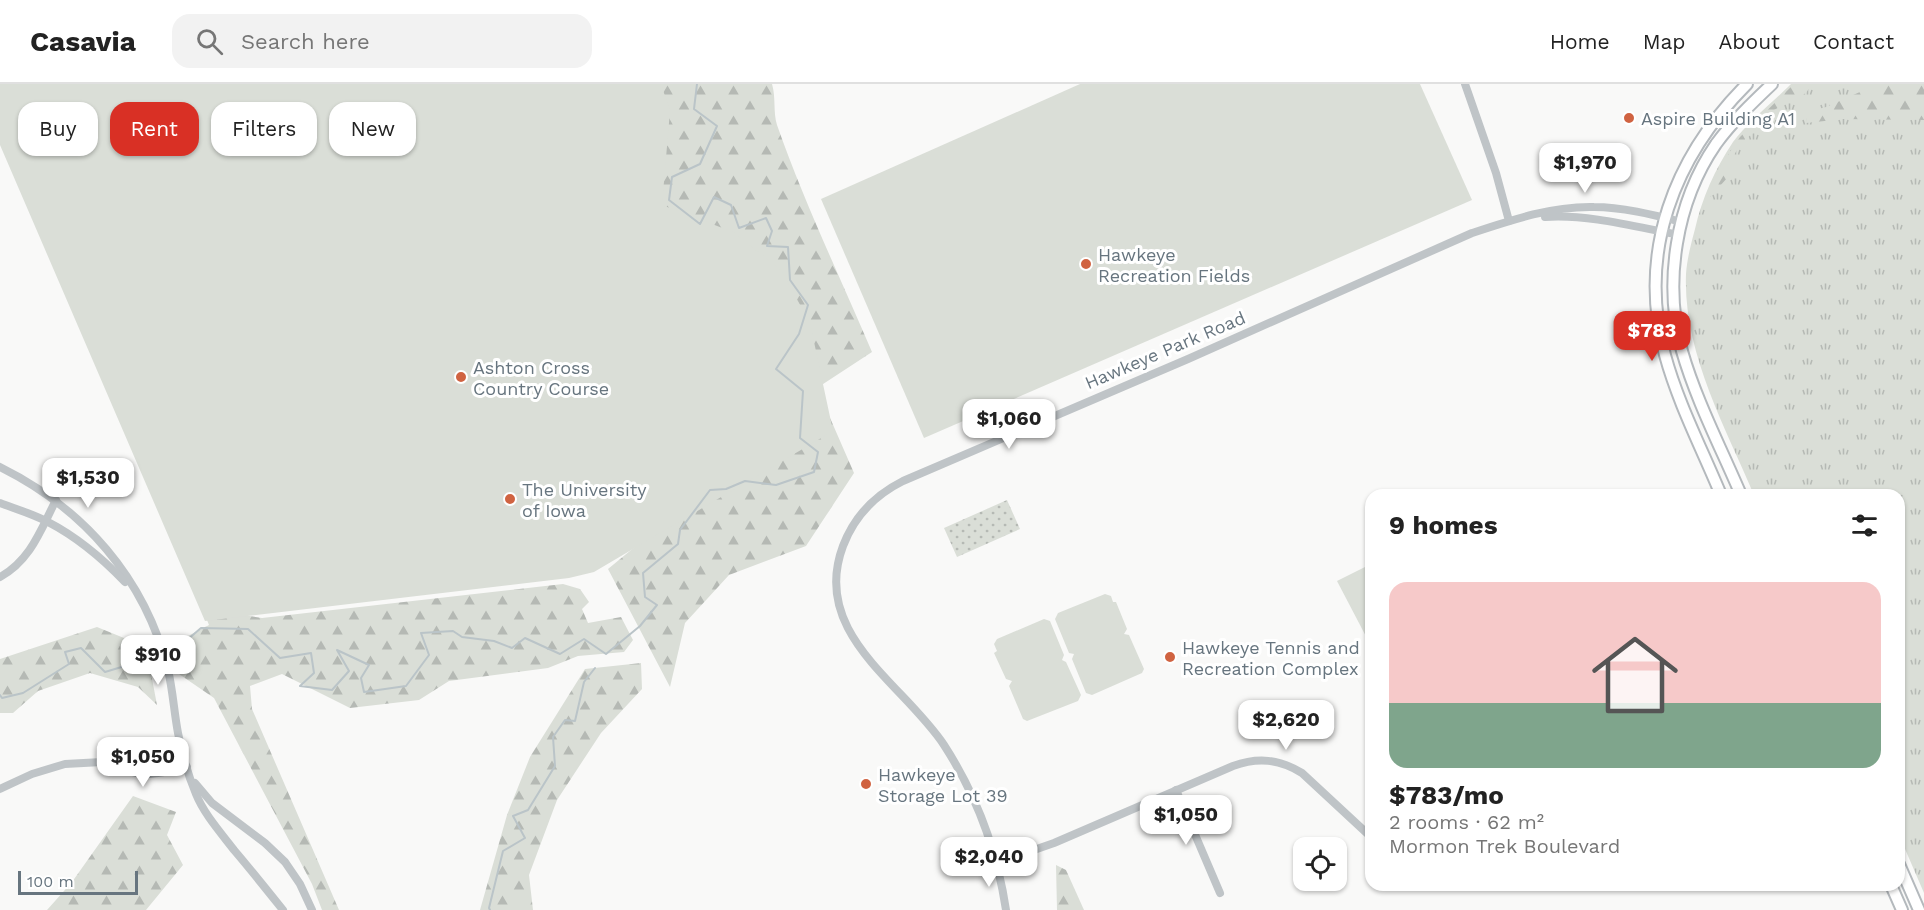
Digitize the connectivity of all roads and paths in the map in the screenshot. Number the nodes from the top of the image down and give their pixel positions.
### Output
1 (1465, 84) edge
2 (1748, 84) edge
3 (1772, 84) edge
4 (1664, 217) junction
5 (1509, 221) junction
6 (1682, 222) junction
7 (1661, 232) junction
8 (1678, 235) junction
9 (0, 466) edge
10 (1718, 489) edge
11 (1739, 489) edge
12 (56, 500) junction
13 (0, 503) edge
14 (45, 521) junction
15 (0, 577) edge
16 (136, 593) junction
17 (182, 750) junction
18 (102, 762) junction
19 (188, 771) junction
20 (0, 789) edge
21 (1176, 790) junction
22 (1365, 831) edge
23 (997, 862) junction
24 (1905, 878) edge
25 (1894, 891) edge
26 (1220, 893) dead end
27 (283, 910) edge
28 (312, 910) edge
29 (1006, 910) edge
30 (1902, 910) edge
31 (1919, 910) edge

1 - 5 street
2 - 4 main road
3 - 6 main road
4 - 5 street, Hawkeye Park Road
4 - 6 street, Hawkeye Park Road
4 - 7 main road
5 - 7 street, Hawkeye Park Road
5 - 23 street, Hawkeye Park Road
6 - 8 main road
7 - 8 street, Hawkeye Park Road
7 - 10 main road
8 - 11 main road
9 - 12 street
12 - 14 street
12 - 16 street
13 - 14 street
14 - 15 street
14 - 16 street
16 - 17 street
17 - 18 street
17 - 19 street
18 - 19 street
18 - 20 street
19 - 27 street
19 - 28 street
21 - 22 street
21 - 23 street
21 - 26 street
23 - 29 street, Hawkeye Park Road
24 - 31 main road
25 - 30 main road

